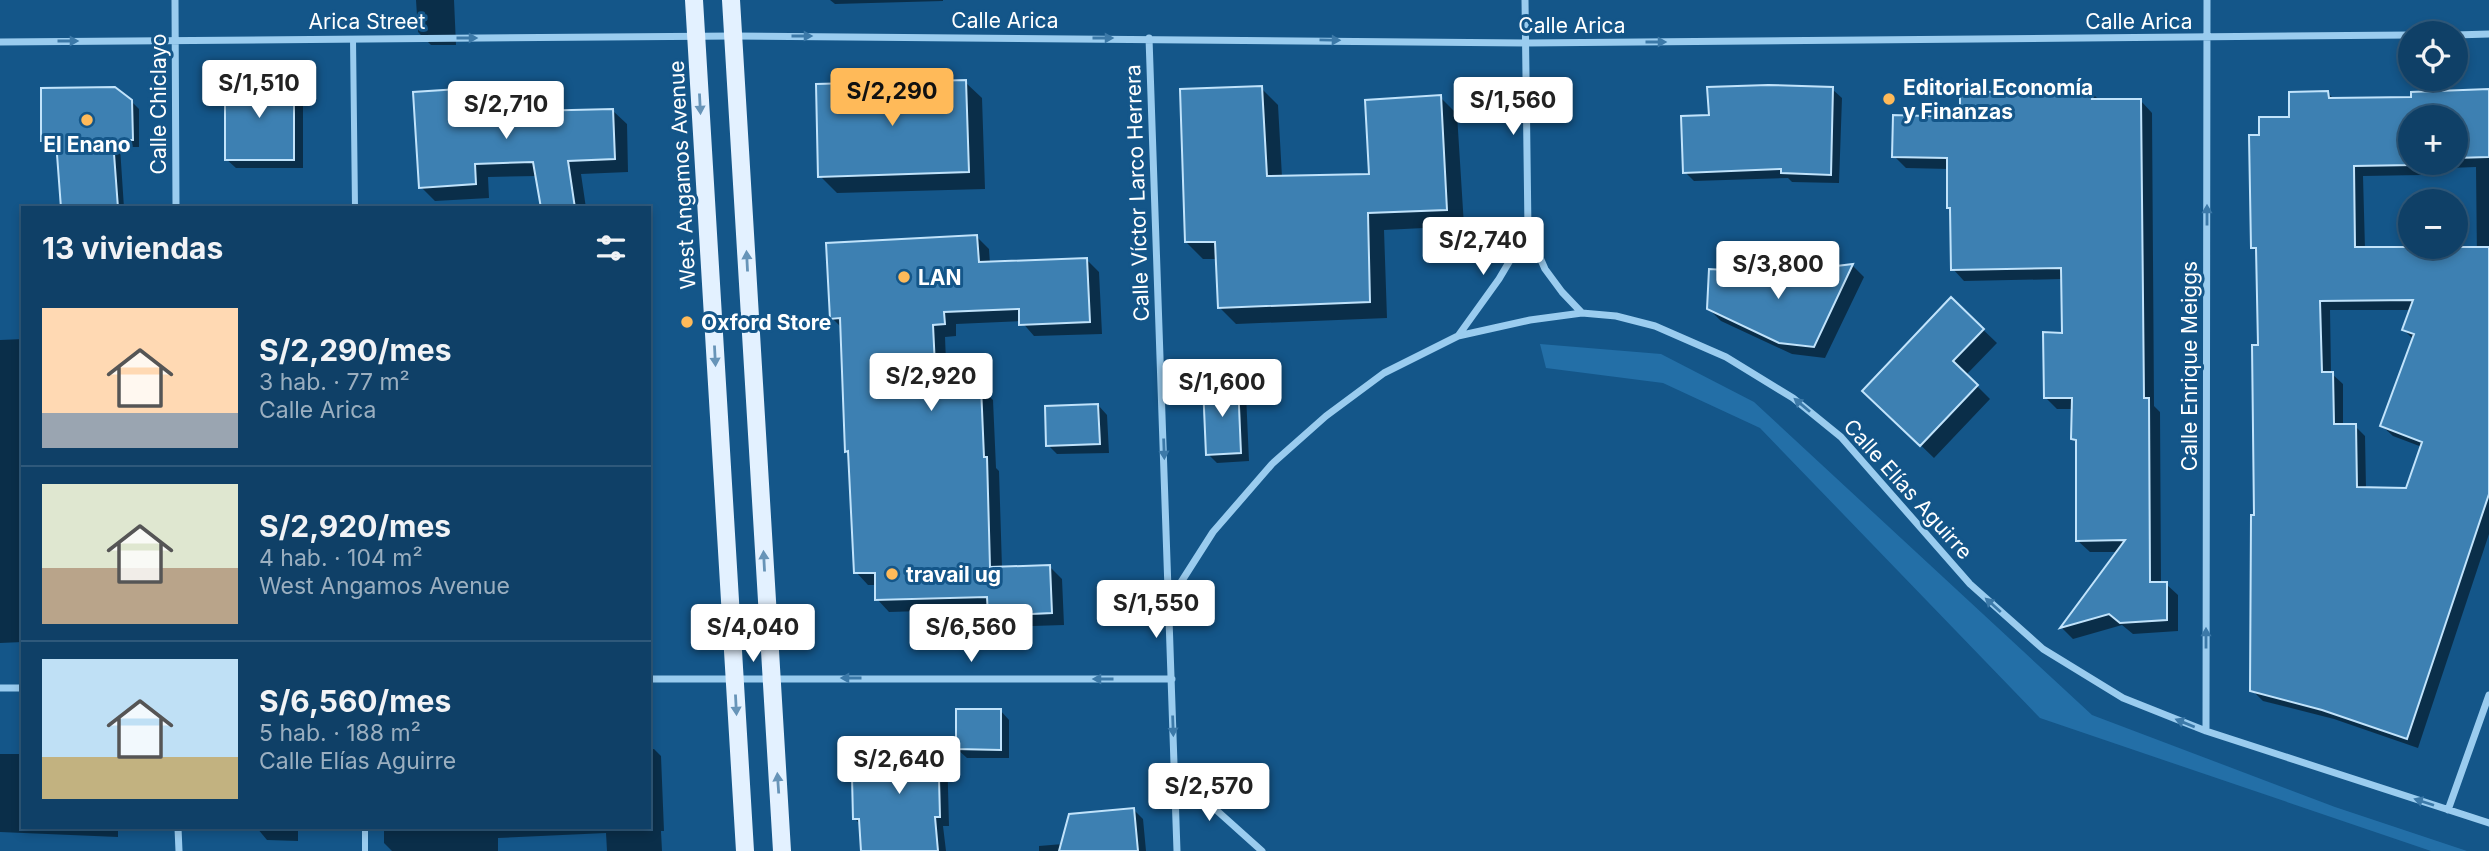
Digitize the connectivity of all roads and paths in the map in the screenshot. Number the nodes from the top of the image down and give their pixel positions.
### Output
1 (175, 0) edge
2 (694, 0) edge
3 (732, 0) edge
4 (1525, 0) edge
5 (2207, 0) edge
6 (2489, 34) edge
7 (2398, 35) edge
8 (2468, 35) edge
9 (696, 36) junction
10 (734, 36) junction
11 (1149, 38) junction
12 (2207, 38) junction
13 (353, 39) junction
14 (176, 40) junction
15 (0, 41) edge
16 (1526, 43) junction
17 (176, 206) edge
18 (355, 206) edge
19 (1528, 230) junction
20 (1582, 313) junction
21 (1458, 337) junction
22 (1169, 601) junction
23 (735, 678) junction
24 (771, 678) junction
25 (651, 679) edge
26 (1172, 679) junction
27 (0, 688) edge
28 (21, 688) edge
29 (2489, 695) edge
30 (2206, 731) junction
31 (1175, 773) junction
32 (2448, 810) junction
33 (2489, 823) edge
34 (178, 829) edge
35 (365, 829) edge
36 (179, 851) edge
37 (365, 851) edge
38 (745, 851) edge
39 (782, 851) edge
40 (1177, 851) edge
41 (1262, 851) edge

1 - 14 street, Calle Chiclayo
2 - 9 main road, West Angamos Avenue
3 - 10 main road
4 - 16 street
5 - 12 street, Calle Enrique Meiggs
6 - 8 street
7 - 12 street, Calle Arica
9 - 10 street, Arica Street
13 -> 9 street, Arica Street
9 -> 23 main road, West Angamos Avenue
10 -> 11 street, Calle Arica
24 -> 10 main road
11 -> 16 street, Calle Arica
11 -> 22 street, Calle Víctor Larco Herrera
16 -> 12 street, Calle Arica
30 -> 12 street, Calle Enrique Meiggs
13 - 14 street, Arica Street
13 - 18 street
15 -> 14 street, Arica Street
14 - 17 street, Calle Chiclayo
16 - 19 street
19 - 20 street
19 - 21 street
20 - 21 street, Calle Elías Aguirre
30 -> 20 street, Calle Elías Aguirre
21 - 22 street, Calle Elías Aguirre
22 - 26 street, Calle Víctor Larco Herrera
23 - 24 street
23 - 25 street
23 -> 38 main road, West Angamos Avenue
26 -> 24 street
39 -> 24 main road
26 -> 31 street, Calle Víctor Larco Herrera
27 - 28 street
29 - 32 street
32 -> 30 street, Calle Elías Aguirre
31 - 40 street, Calle Víctor Larco Herrera
31 - 41 street
32 - 33 street, Calle Elías Aguirre
34 - 36 street
35 - 37 street

